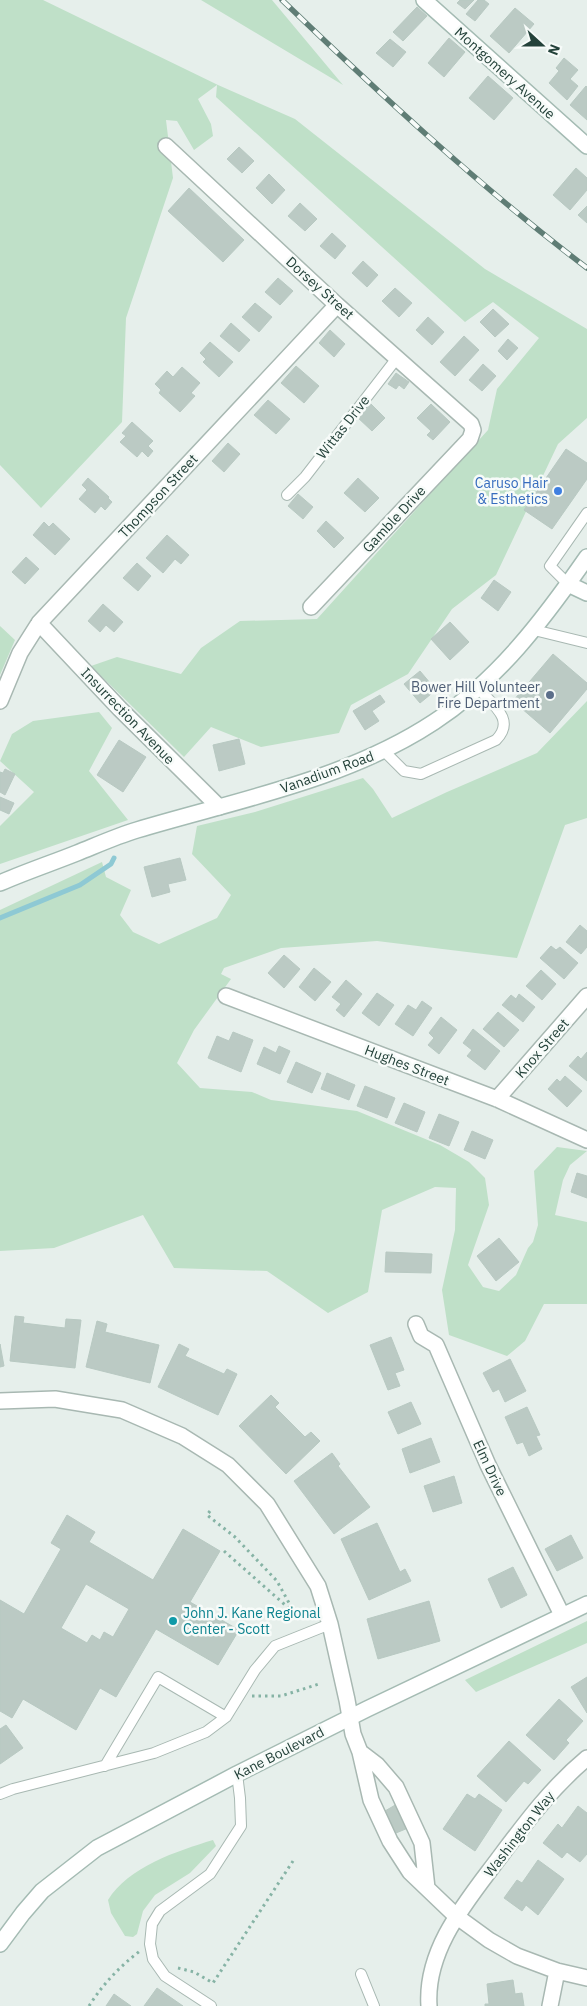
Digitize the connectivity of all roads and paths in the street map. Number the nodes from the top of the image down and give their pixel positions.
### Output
1 (424, 0) edge
2 (166, 146) dead end
3 (587, 146) edge
4 (337, 304) junction
5 (397, 358) junction
6 (473, 430) joint
7 (287, 495) dead end
8 (587, 513) edge
9 (587, 557) edge
10 (568, 584) junction
11 (587, 593) edge
12 (311, 607) dead end
13 (39, 623) junction
14 (534, 630) junction
15 (587, 643) edge
16 (478, 688) junction
17 (0, 702) edge
18 (384, 751) junction
19 (219, 807) junction
20 (0, 883) edge
21 (226, 996) dead end
22 (587, 996) edge
23 (497, 1099) junction
24 (587, 1140) edge
25 (416, 1324) dead end
26 (0, 1401) edge
27 (210, 1511) dead end
28 (224, 1551) dead end
29 (587, 1604) edge
30 (295, 1613) junction
31 (562, 1615) junction
32 (330, 1624) junction
33 (301, 1625) dead end
34 (319, 1684) dead end
35 (249, 1696) dead end
36 (226, 1717) junction
37 (351, 1718) junction
38 (360, 1752) junction
39 (587, 1758) edge
40 (105, 1766) junction
41 (237, 1774) junction
42 (397, 1791) junction
43 (0, 1794) edge
44 (372, 1800) junction
45 (293, 1860) dead end
46 (427, 1888) junction
47 (456, 1916) junction
48 (0, 1944) edge
49 (150, 1944) junction
50 (557, 1971) junction
51 (361, 1974) dead end
52 (165, 1976) junction
53 (587, 1978) edge
54 (213, 1983) junction
55 (210, 1987) dead end
56 (89, 2006) edge
57 (211, 2006) edge
58 (374, 2006) edge
59 (428, 2006) edge
60 (550, 2006) edge

1 - 3 street, Montgomery Avenue
2 - 4 street, Dorsey Street
4 - 5 street, Dorsey Street
4 - 13 street, Thompson Street
5 - 6 street, Dorsey Street
5 - 7 lane, Wittas Drive
6 - 12 street, Gamble Drive
8 - 10 lane
9 - 10 street, Vanadium Road
10 - 11 street
10 - 14 street, Vanadium Road
13 - 17 street, Thompson Street
13 - 19 street, Insurrection Avenue
14 - 15 lane
14 - 16 street, Vanadium Road
16 - 18 street, Vanadium Road
16 - 18 lane
18 - 19 street, Vanadium Road
19 - 20 street, Vanadium Road
21 - 23 street, Hughes Street
22 - 23 street, Knox Street
23 - 24 street, Hughes Street
25 - 31 street, Elm Drive
26 - 32 street
27 - 30 path
28 - 30 path
29 - 31 street, Kane Boulevard
30 - 33 path
31 - 37 street, Kane Boulevard
32 - 36 lane
32 - 37 street
34 - 35 path
36 - 40 lane
36 - 40 lane
37 - 38 street
37 - 41 street, Kane Boulevard
38 - 42 street
38 - 44 street
39 - 47 street, Washington Way
40 - 43 lane
41 - 48 street, Kane Boulevard
41 - 49 lane
42 - 44 street
42 - 46 street
44 - 46 street
45 - 54 path
46 - 47 street
47 - 50 street
47 - 59 street, Washington Way
49 - 52 lane
49 - 56 path
50 - 53 street
50 - 60 street
51 - 58 lane
52 - 54 path
52 - 57 lane
54 - 55 path

